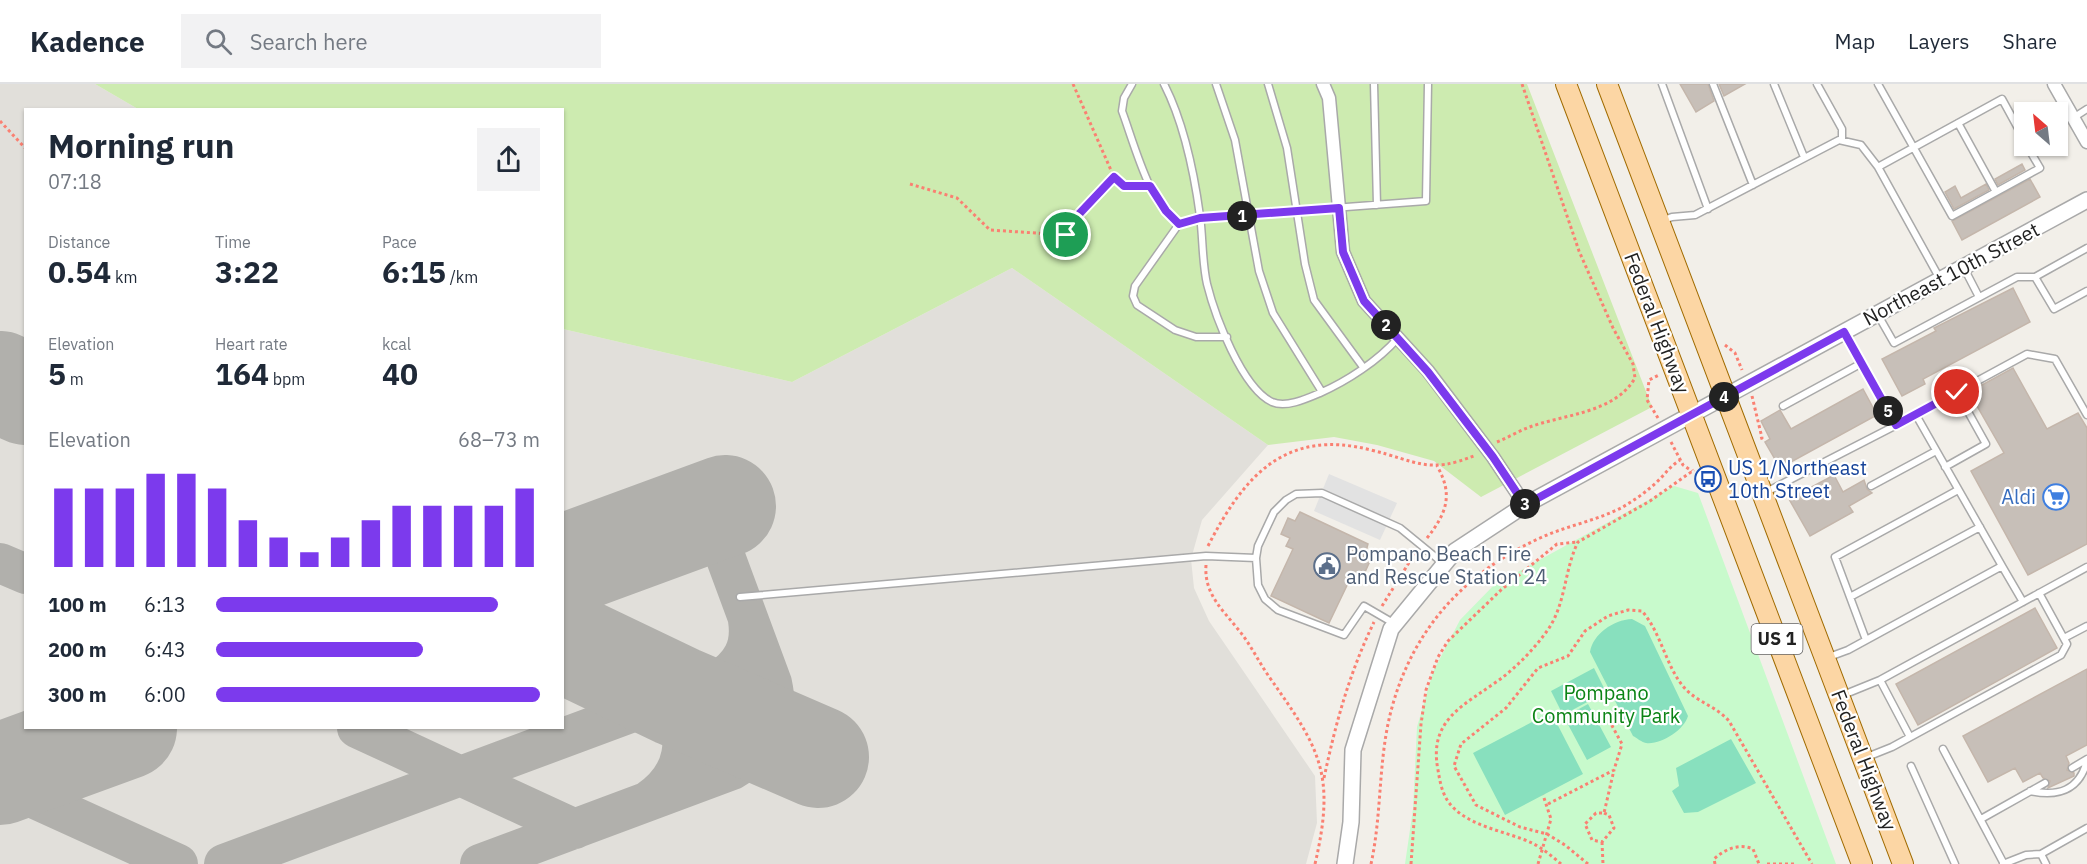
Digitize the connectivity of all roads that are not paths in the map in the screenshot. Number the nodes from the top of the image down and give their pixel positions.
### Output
1 (1164, 84) edge
2 (1216, 84) edge
3 (1268, 84) edge
4 (1323, 84) edge
5 (1374, 84) edge
6 (1428, 84) edge
7 (1566, 84) edge
8 (1607, 84) edge
9 (1662, 84) edge
10 (1713, 84) edge
11 (1774, 84) edge
12 (1817, 84) edge
13 (1878, 84) edge
14 (2054, 84) edge
15 (1130, 85) edge
16 (2087, 109) edge
17 (2073, 118) junction
18 (2014, 121) edge
19 (1958, 123) junction
20 (1842, 140) junction
21 (2087, 142) edge
22 (1914, 147) junction
23 (2033, 156) edge
24 (1804, 158) junction
25 (1878, 167) junction
26 (1753, 185) junction
27 (1996, 192) junction
28 (2087, 200) edge
29 (1377, 205) junction
30 (1339, 208) junction
31 (1708, 209) junction
32 (1297, 210) junction
33 (1251, 216) junction
34 (1200, 218) junction
35 (1659, 221) junction
36 (1179, 224) junction
37 (2087, 248) edge
38 (1964, 267) junction
39 (2036, 277) junction
40 (1940, 279) junction
41 (2087, 291) edge
42 (1980, 297) junction
43 (1877, 313) junction
44 (1844, 332) junction
45 (1227, 337) junction
46 (1398, 338) junction
47 (1862, 363) junction
48 (1363, 367) junction
49 (1322, 392) junction
50 (1957, 392) junction
51 (1725, 396) junction
52 (1783, 406) dead end
53 (1692, 414) junction
54 (1916, 415) junction
55 (2087, 415) edge
56 (1896, 425) junction
57 (1936, 451) junction
58 (1946, 467) junction
59 (1871, 486) dead end
60 (1958, 490) junction
61 (1762, 494) junction
62 (1525, 505) junction
63 (1980, 527) junction
64 (1256, 558) junction
65 (1444, 564) junction
66 (2002, 566) junction
67 (2087, 567) edge
68 (2039, 593) junction
69 (740, 597) dead end
70 (1850, 597) junction
71 (2023, 602) junction
72 (1395, 624) junction
73 (2087, 626) edge
74 (2064, 638) junction
75 (1866, 640) junction
76 (1825, 658) junction
77 (1880, 680) junction
78 (1840, 696) junction
79 (1910, 737) junction
80 (1943, 749) dead end
81 (1863, 758) junction
82 (2087, 760) edge
83 (1911, 766) dead end
84 (2072, 768) dead end
85 (2045, 783) dead end
86 (2030, 791) junction
87 (1981, 819) junction
88 (2087, 828) edge
89 (2041, 854) junction
90 (1345, 864) edge
91 (1862, 864) edge
92 (1903, 864) edge
93 (1955, 864) edge
94 (2004, 864) edge
95 (2046, 864) edge

1 - 34 lane
2 - 33 lane
3 - 32 lane
4 - 30 street
5 - 29 lane
6 - 29 lane
7 - 53 main road, Federal Highway / US 1
8 - 35 main road, Federal Highway / US 1
9 - 31 lane
10 - 26 lane
11 - 24 lane
12 - 20 lane
13 - 22 lane
14 - 17 street
15 - 36 lane
16 - 17 lane
17 - 21 street
18 - 19 lane
19 - 22 lane
19 - 27 lane
20 - 24 lane
20 - 25 lane
22 - 25 lane
22 - 27 lane
23 - 27 lane
24 - 26 lane
25 - 40 lane
26 - 31 lane
28 - 38 street, Northeast 10th Street
29 - 30 lane
30 - 32 lane
30 - 46 street
31 - 35 lane
32 - 33 lane
32 - 48 lane
33 - 34 lane
33 - 49 lane
34 - 36 lane
34 - 45 lane
35 - 51 main road, Federal Highway / US 1
36 - 45 lane
37 - 39 lane
38 - 40 street, Northeast 10th Street
38 - 42 lane
39 - 41 lane
39 - 42 lane
40 - 43 street, Northeast 10th Street
42 - 43 lane
43 - 44 street, Northeast 10th Street
44 - 47 lane
44 - 51 street, Northeast 10th Street
45 - 49 lane
46 - 48 lane
46 - 62 street
47 - 52 lane
47 - 56 lane
48 - 49 lane
50 - 54 lane
50 - 55 lane
50 - 58 lane
51 - 53 street, Northeast 10th Street
51 - 61 main road, Federal Highway / US 1
53 - 62 street, Northeast 10th Street
53 - 91 main road, Federal Highway / US 1
54 - 56 lane
54 - 57 lane
56 - 61 lane
57 - 58 lane
57 - 59 lane
58 - 60 lane
60 - 63 lane
60 - 70 lane
61 - 76 main road, Federal Highway / US 1
62 - 65 street, Northeast 10th Street
63 - 66 lane
63 - 70 lane
64 - 65 lane
64 - 69 lane
64 - 72 lane
65 - 72 street, Northeast 10th Street
66 - 71 lane
66 - 75 lane
67 - 68 lane
68 - 71 lane
68 - 74 lane
70 - 75 lane
71 - 77 lane
72 - 90 street, Northeast 10th Street
73 - 74 lane
74 - 79 lane
75 - 76 lane
76 - 78 main road, Federal Highway / US 1
77 - 78 lane
77 - 79 lane
78 - 81 main road, Federal Highway / US 1
79 - 81 lane
80 - 87 lane
81 - 92 main road, Federal Highway / US 1
82 - 84 lane
82 - 86 lane
83 - 93 lane
85 - 86 lane
86 - 87 lane
87 - 94 lane
88 - 89 lane
89 - 94 lane
89 - 95 lane

